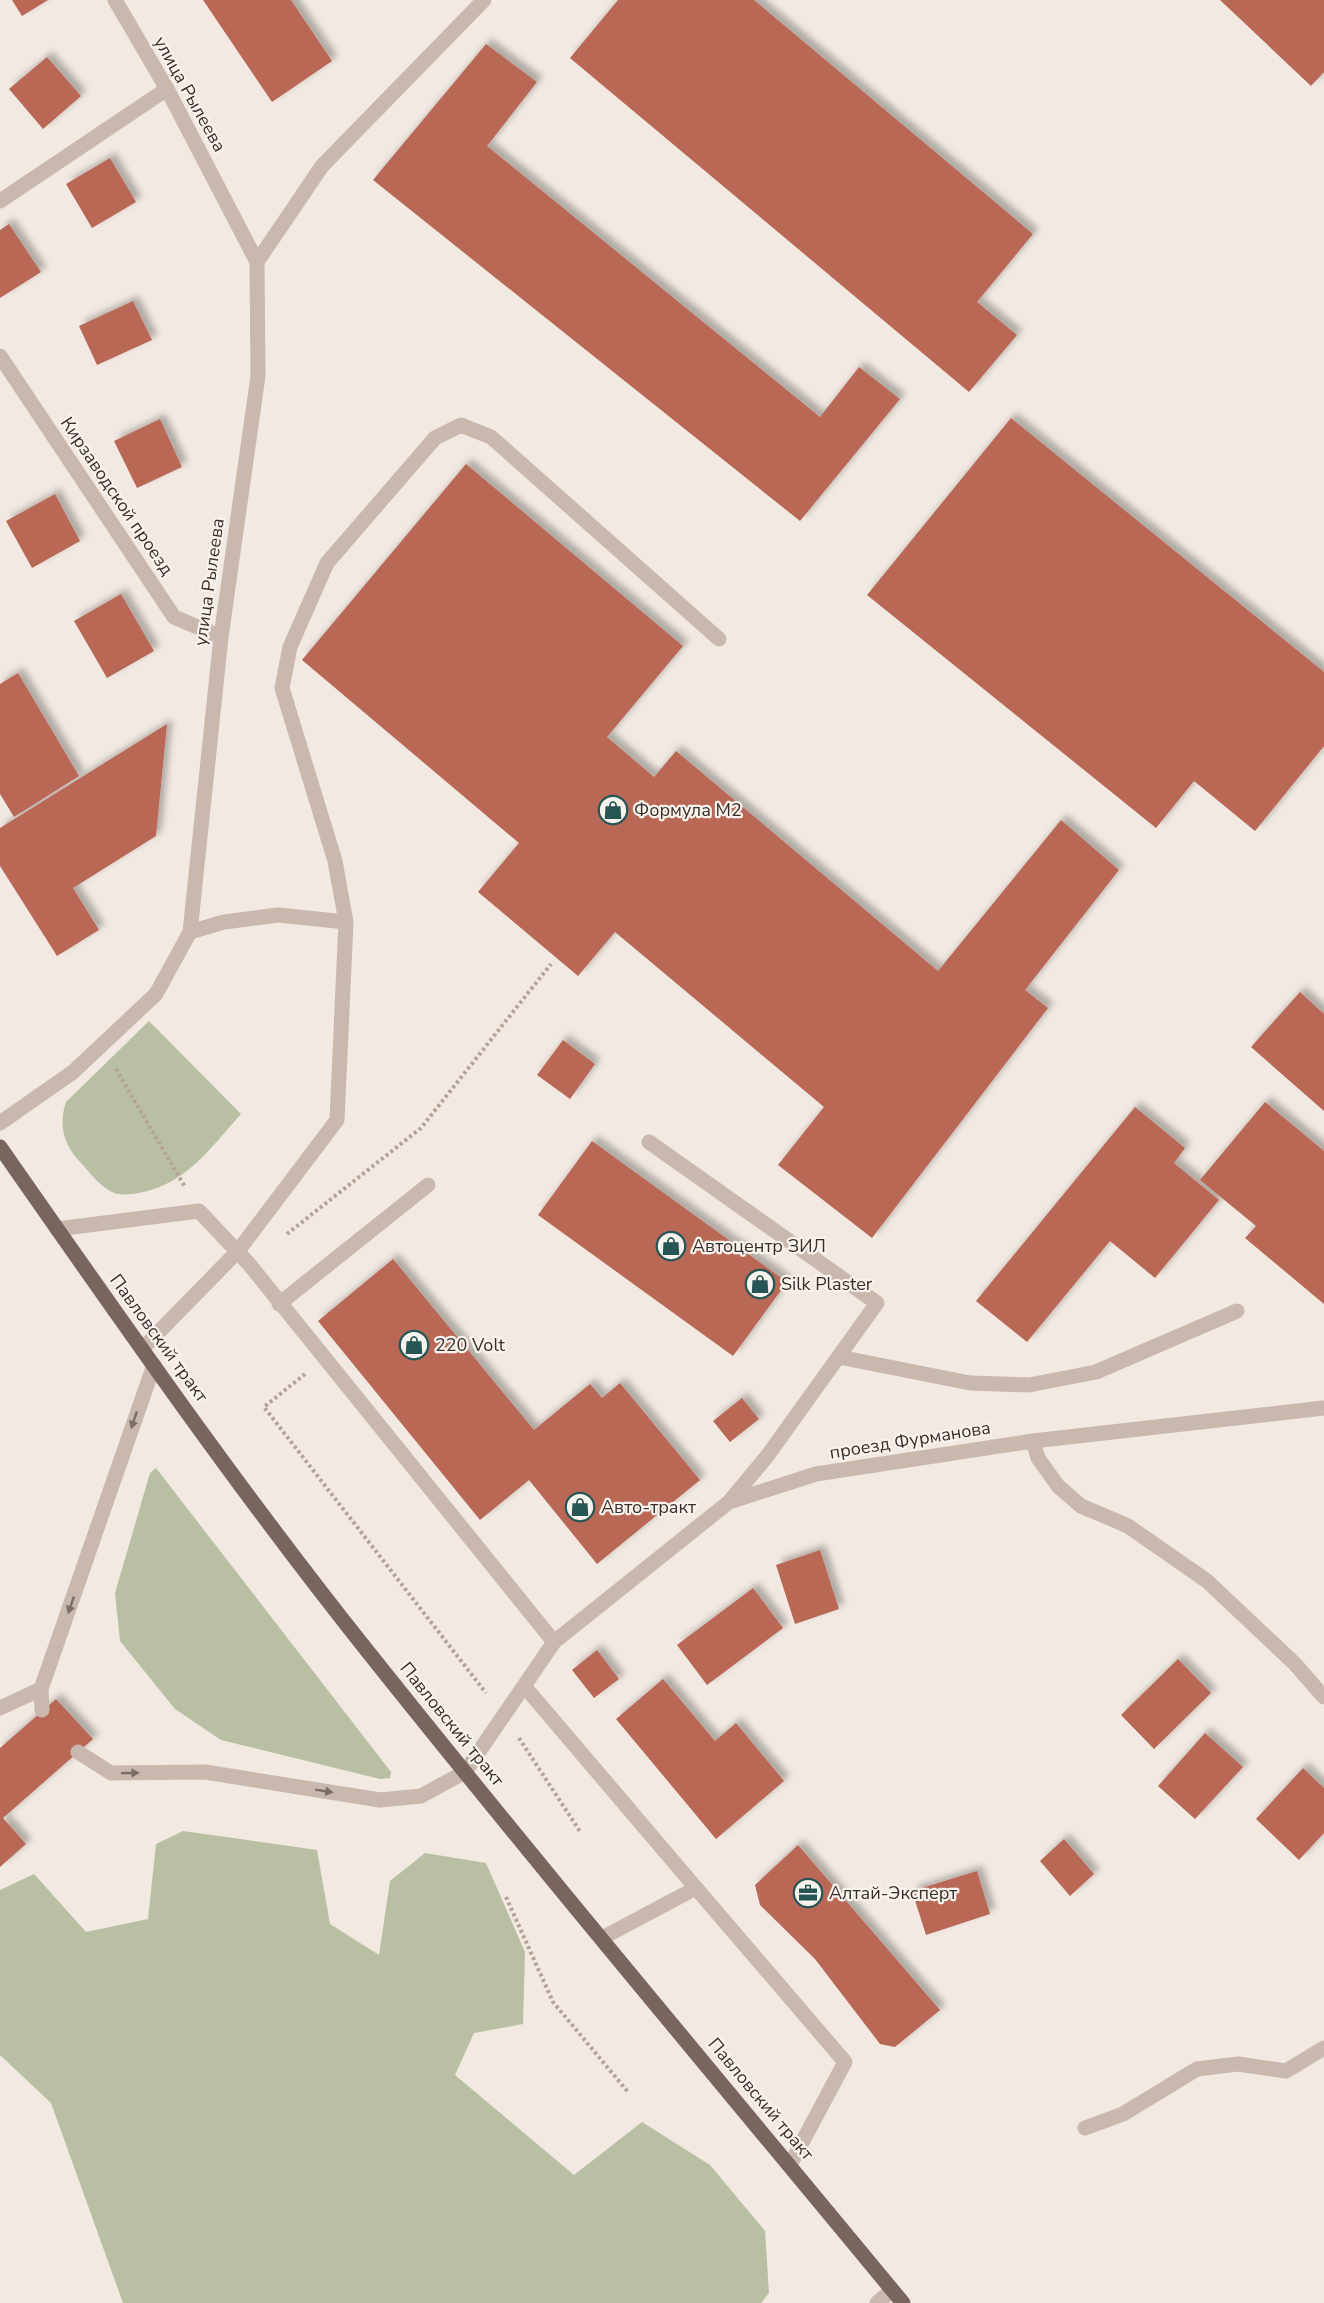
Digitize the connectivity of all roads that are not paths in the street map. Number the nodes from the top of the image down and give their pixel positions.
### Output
1 (115, 0) edge
2 (484, 0) edge
3 (167, 89) junction
4 (0, 201) edge
5 (258, 262) junction
6 (0, 356) edge
7 (220, 638) junction
8 (718, 639) dead end
9 (346, 922) junction
10 (190, 932) junction
11 (0, 1123) edge
12 (649, 1142) dead end
13 (0, 1147) edge
14 (428, 1185) dead end
15 (57, 1229) junction
16 (238, 1251) junction
17 (279, 1304) junction
18 (1238, 1311) dead end
19 (142, 1349) junction
20 (839, 1357) junction
21 (154, 1365) junction
22 (1324, 1408) edge
23 (1033, 1441) junction
24 (729, 1502) junction
25 (554, 1642) junction
26 (525, 1687) junction
27 (41, 1689) junction
28 (1324, 1697) edge
29 (0, 1708) edge
30 (42, 1710) dead end
31 (78, 1752) dead end
32 (465, 1772) junction
33 (696, 1888) junction
34 (602, 1938) junction
35 (1324, 2048) edge
36 (1085, 2128) dead end
37 (790, 2164) junction
38 (892, 2290) junction
39 (877, 2303) edge
40 (903, 2303) edge

1 - 3 street, улица Рылеева
2 - 5 street
3 - 4 street
3 - 5 street, улица Рылеева
5 - 7 street, улица Рылеева
6 - 7 street, Кирзаводской проезд
7 - 10 street, улица Рылеева
8 - 9 street
9 - 10 street
9 - 16 street
10 - 11 street, улица Рылеева
12 - 20 street
13 - 15 main road, Павловский тракт
14 - 17 street
15 - 16 street
15 - 19 main road, Павловский тракт
16 - 17 street
16 - 19 street
17 - 25 street
18 - 20 street
19 - 21 main road, Павловский тракт
20 - 24 street
21 -> 27 street
21 - 32 main road, Павловский тракт
22 - 23 street, проезд Фурманова
23 - 24 street, проезд Фурманова
23 - 28 street
24 - 25 street, проезд Фурманова
25 - 26 street, проезд Фурманова
26 - 32 street, проезд Фурманова
26 - 33 street
27 - 29 street
27 - 30 street
31 -> 32 street
32 - 34 main road, Павловский тракт
33 - 34 street
33 - 37 street
34 - 37 main road, Павловский тракт
35 - 36 street
37 - 38 main road, Павловский тракт
38 - 39 street
38 - 40 main road, Павловский тракт

